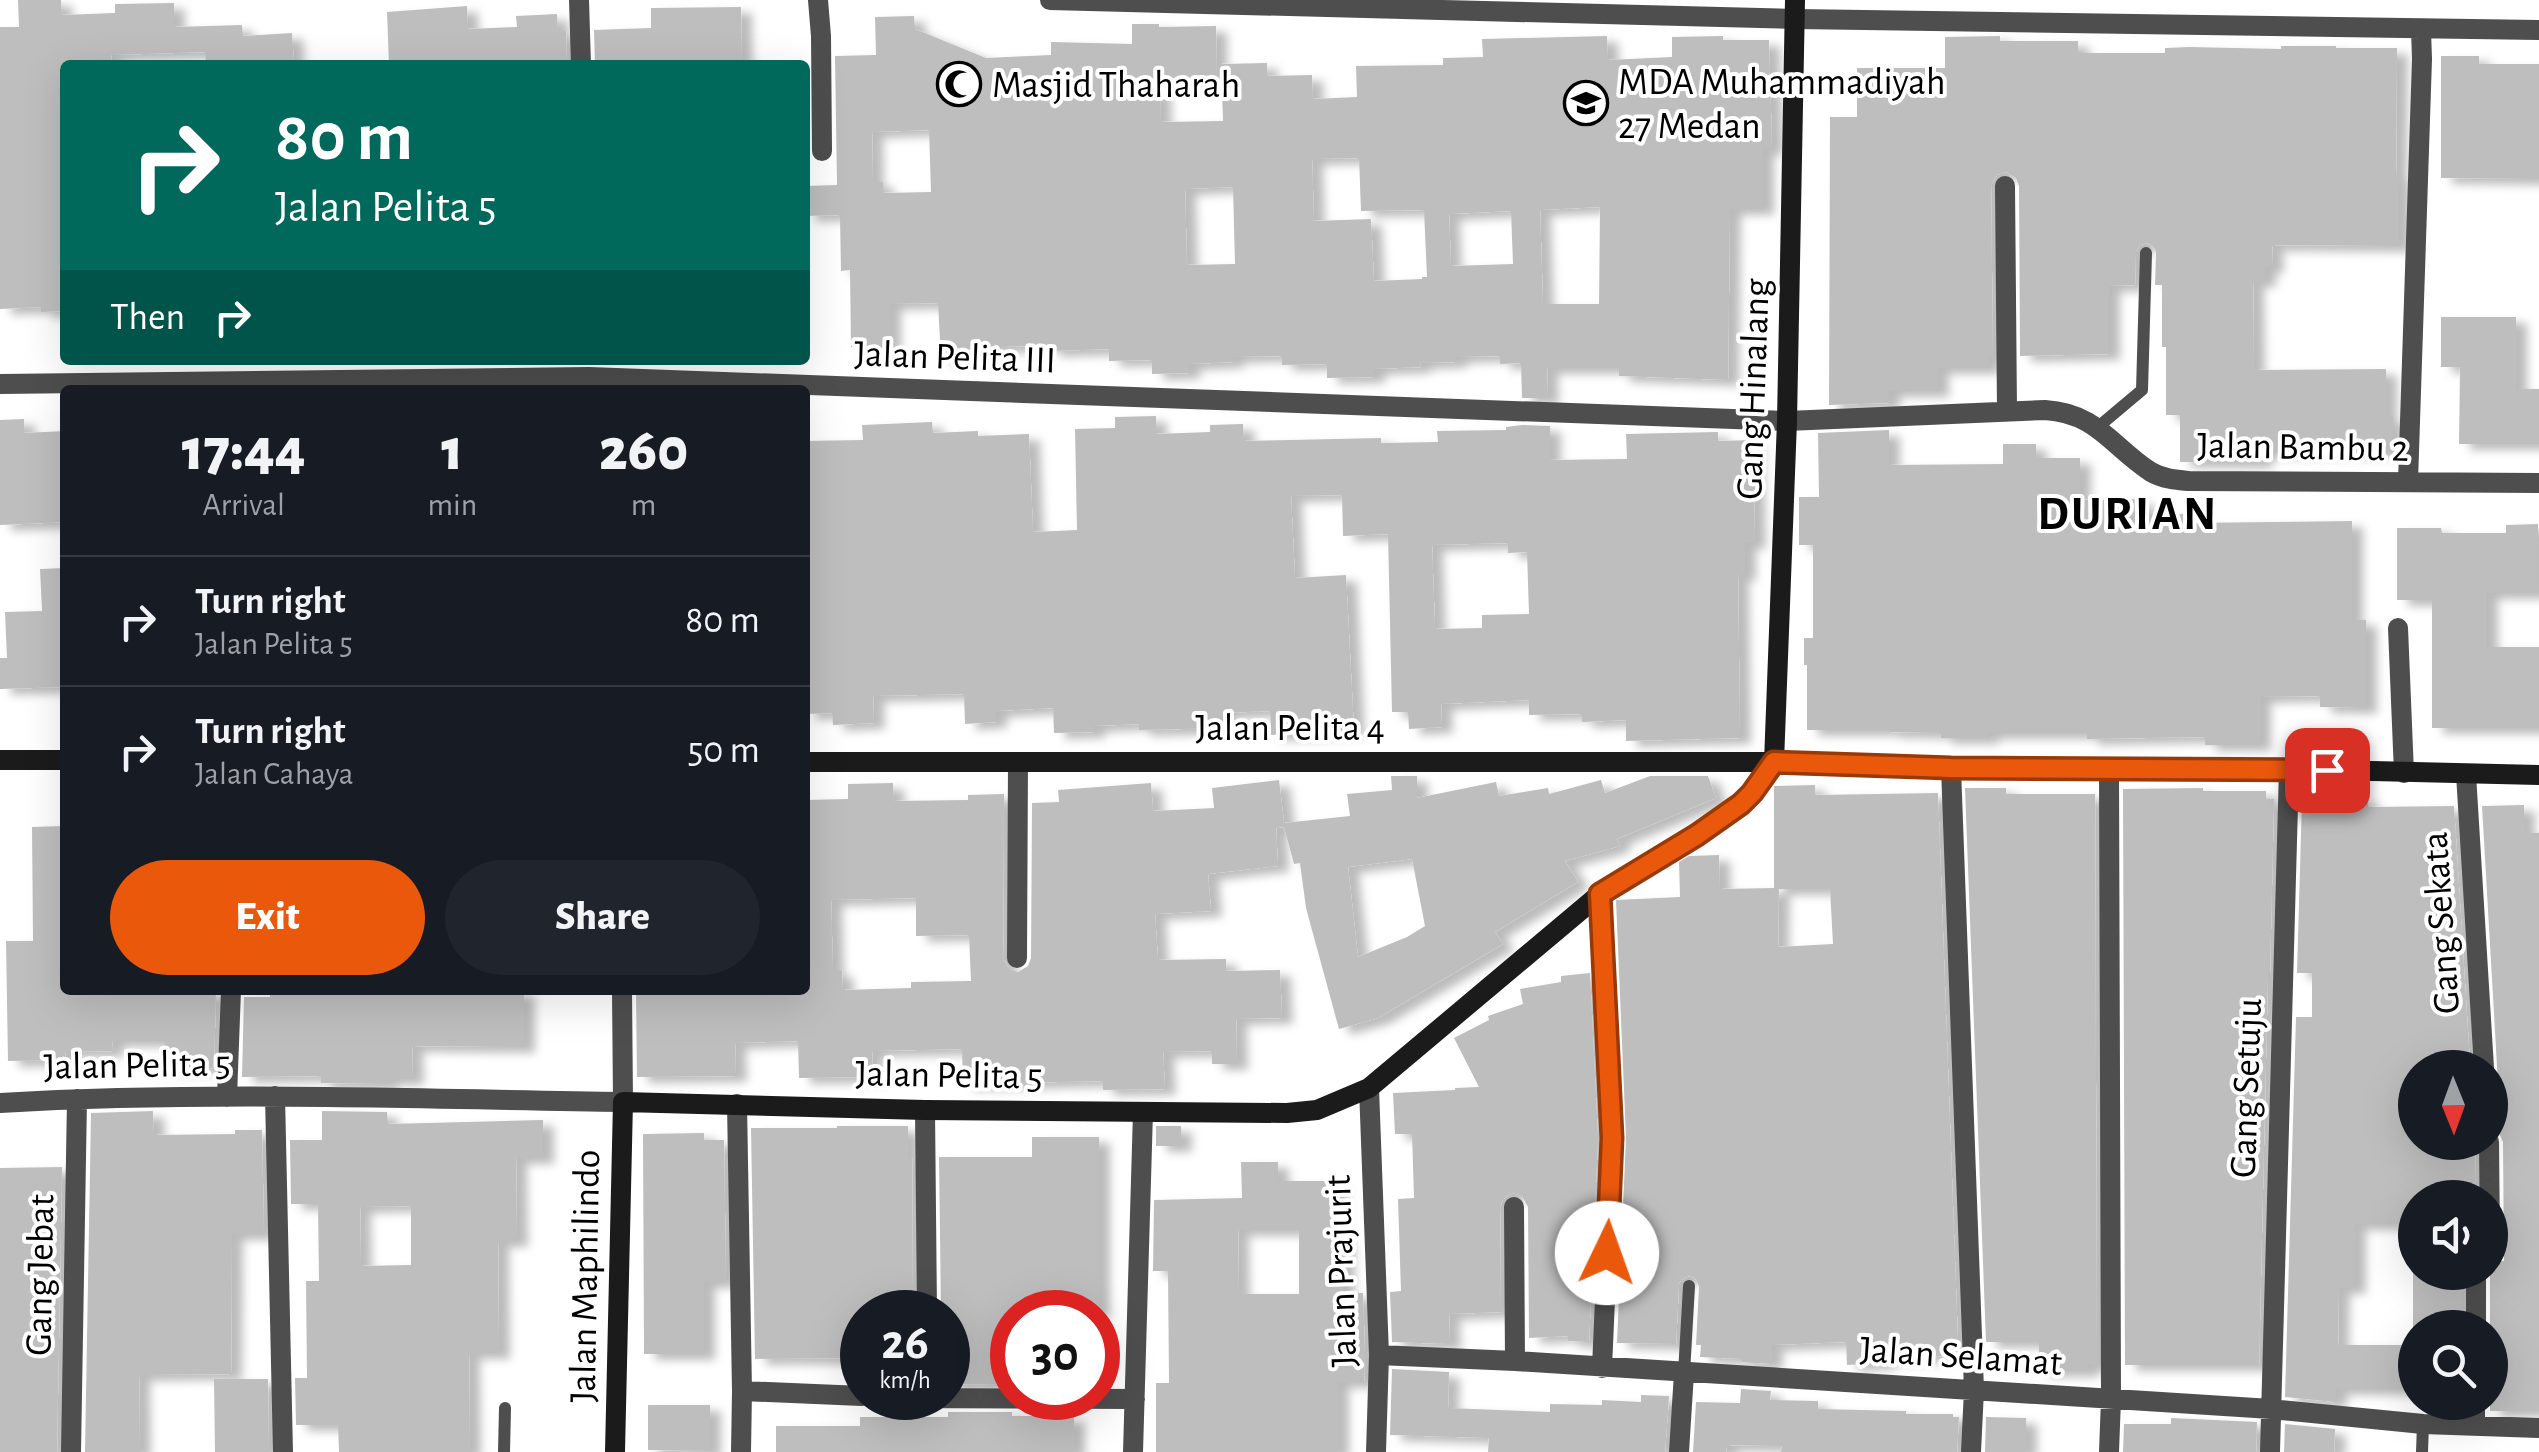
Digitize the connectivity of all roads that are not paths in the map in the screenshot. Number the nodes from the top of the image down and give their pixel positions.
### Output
1 (580, 0) edge
2 (818, 0) edge
3 (1050, 0) edge
4 (1796, 9) edge
5 (2421, 30) junction
6 (2539, 30) edge
7 (581, 60) edge
8 (822, 151) dead end
9 (2005, 186) dead end
10 (2146, 253) dead end
11 (589, 376) edge
12 (0, 384) edge
13 (2007, 411) junction
14 (1787, 421) junction
15 (2098, 427) junction
16 (2408, 482) junction
17 (2539, 483) edge
18 (2398, 628) dead end
19 (0, 760) edge
20 (60, 760) edge
21 (810, 762) edge
22 (1018, 762) junction
23 (1774, 762) junction
24 (1951, 768) junction
25 (2109, 768) junction
26 (2289, 769) junction
27 (2404, 773) junction
28 (2466, 774) junction
29 (2539, 775) edge
30 (1600, 894) junction
31 (1017, 958) dead end
32 (231, 995) edge
33 (622, 995) edge
34 (2483, 1050) edge
35 (1368, 1088) junction
36 (275, 1096) junction
37 (227, 1097) junction
38 (77, 1099) junction
39 (623, 1102) junction
40 (0, 1103) edge
41 (737, 1104) junction
42 (925, 1110) junction
43 (1143, 1112) junction
44 (1514, 1207) dead end
45 (1690, 1286) dead end
46 (927, 1290) edge
47 (1379, 1355) junction
48 (1515, 1361) junction
49 (1602, 1368) junction
50 (1684, 1373) junction
51 (1974, 1390) junction
52 (742, 1391) junction
53 (840, 1395) edge
54 (970, 1398) edge
55 (1135, 1399) junction
56 (2111, 1399) junction
57 (505, 1408) dead end
58 (2271, 1409) junction
59 (2475, 1420) edge
60 (2422, 1424) junction
61 (2475, 1426) junction
62 (2539, 1428) edge
63 (71, 1452) edge
64 (284, 1452) edge
65 (504, 1452) edge
66 (615, 1452) edge
67 (741, 1452) edge
68 (1132, 1452) edge
69 (1376, 1452) edge
70 (1679, 1452) edge
71 (1971, 1452) edge
72 (2109, 1452) edge
73 (2270, 1452) edge
74 (2422, 1452) edge

1 - 7 street
2 - 8 street
3 - 4 street
4 - 5 street
4 - 14 street, Gang Hinalang
5 - 6 street
5 - 16 street
9 - 13 street
10 - 15 lane
11 - 12 street, Jalan Pelita III
11 - 14 street, Jalan Pelita III
13 - 14 street, Jalan Bambu 2
13 - 15 street, Jalan Bambu 2
14 - 23 street, Gang Hinalang
15 - 16 street, Jalan Bambu 2
16 - 17 street, Jalan Bambu 2
18 - 27 street
19 - 20 street
21 - 22 street, Jalan Pelita 4
22 - 23 street, Jalan Pelita 4
22 - 31 street
23 - 24 street, Jalan Pelita 4
23 - 30 street, Jalan Pelita 5
24 - 25 street, Jalan Pelita 4
24 - 51 street
25 - 26 street, Jalan Pelita 4
25 - 56 street
26 - 27 street, Jalan Pelita 4
26 - 58 street, Gang Setuju
27 - 28 street, Jalan Pelita 4
28 - 29 street, Jalan Pelita 4
28 - 34 street, Gang Sekata
30 - 35 street, Jalan Pelita 5
30 - 49 street
32 - 37 street
33 - 39 street
35 - 43 street, Jalan Pelita 5
35 - 47 street, Jalan Prajurit
36 - 37 street, Jalan Pelita 5
36 - 39 street, Jalan Pelita 5
36 - 64 street
37 - 38 street, Jalan Pelita 5
38 - 40 street, Jalan Pelita 5
38 - 63 street, Gang Jebat
39 - 41 street, Jalan Pelita 5
39 - 66 street, Jalan Maphilindo
41 - 42 street, Jalan Pelita 5
41 - 52 street
42 - 43 street, Jalan Pelita 5
42 - 46 street
43 - 55 street
44 - 48 street
45 - 50 lane
47 - 48 street, Jalan Selamat
47 - 69 street, Jalan Prajurit
48 - 49 street, Jalan Selamat
49 - 50 street, Jalan Selamat
50 - 51 street, Jalan Selamat
50 - 70 street
51 - 56 street, Jalan Selamat
51 - 71 street
52 - 53 street
52 - 67 street
54 - 55 street
55 - 68 street
56 - 58 street, Jalan Selamat
56 - 72 street
57 - 65 lane
58 - 60 street, Jalan Selamat
58 - 73 street, Gang Setuju
59 - 61 street
60 - 61 street, Jalan Selamat
60 - 74 lane
61 - 62 street, Jalan Selamat

